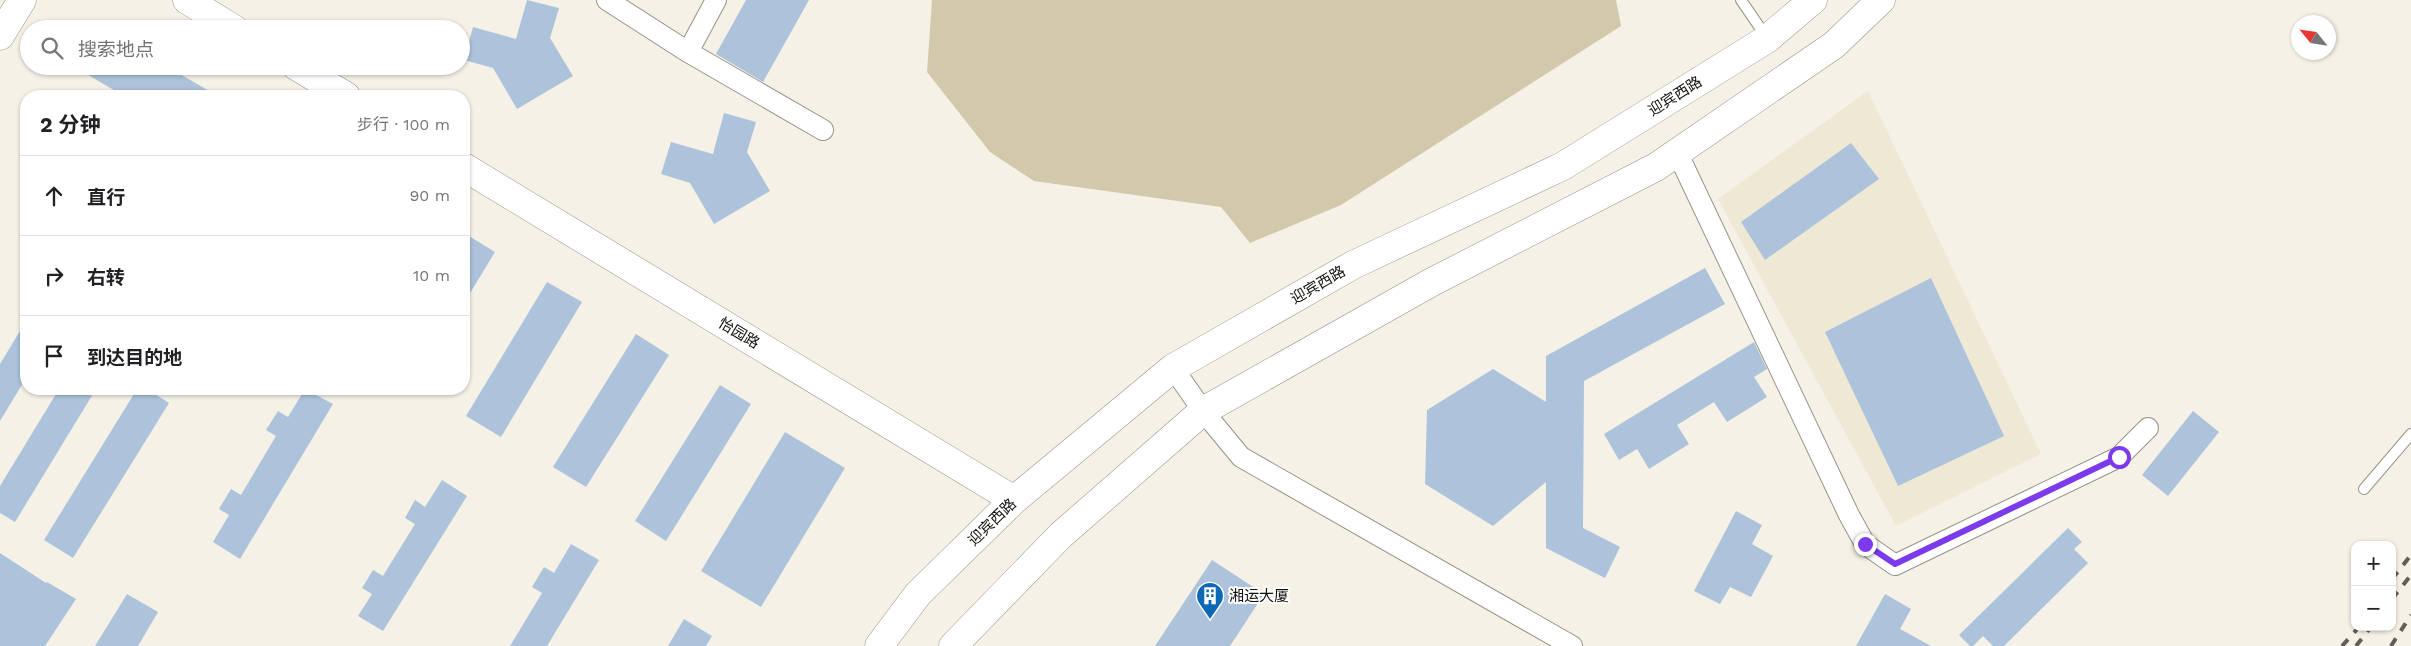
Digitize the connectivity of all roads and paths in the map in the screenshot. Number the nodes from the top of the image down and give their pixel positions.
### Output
1 (22, 0) edge
2 (187, 0) edge
3 (607, 0) edge
4 (716, 0) edge
5 (1741, 0) edge
6 (1814, 0) edge
7 (1880, 0) edge
8 (219, 20) edge
9 (0, 36) edge
10 (1767, 39) junction
11 (688, 52) junction
12 (311, 75) edge
13 (336, 90) edge
14 (823, 130) dead end
15 (1678, 152) junction
16 (470, 171) edge
17 (1173, 368) junction
18 (1204, 411) junction
19 (2148, 428) dead end
20 (2411, 434) edge
21 (2364, 489) dead end
22 (1014, 500) junction
23 (879, 646) edge
24 (953, 646) edge
25 (1572, 646) edge

1 - 9 main road
2 - 8 main road
3 - 11 street
4 - 11 street
5 - 10 lane
6 - 10 main road, 迎宾西路
7 - 15 main road
10 - 17 main road, 迎宾西路
11 - 14 street
12 - 13 main road
15 - 18 main road
15 - 19 street
16 - 22 main road, 怡园路
17 - 18 street
17 - 22 main road, 迎宾西路
18 - 24 main road
18 - 25 street
20 - 21 lane
22 - 23 main road, 迎宾西路

